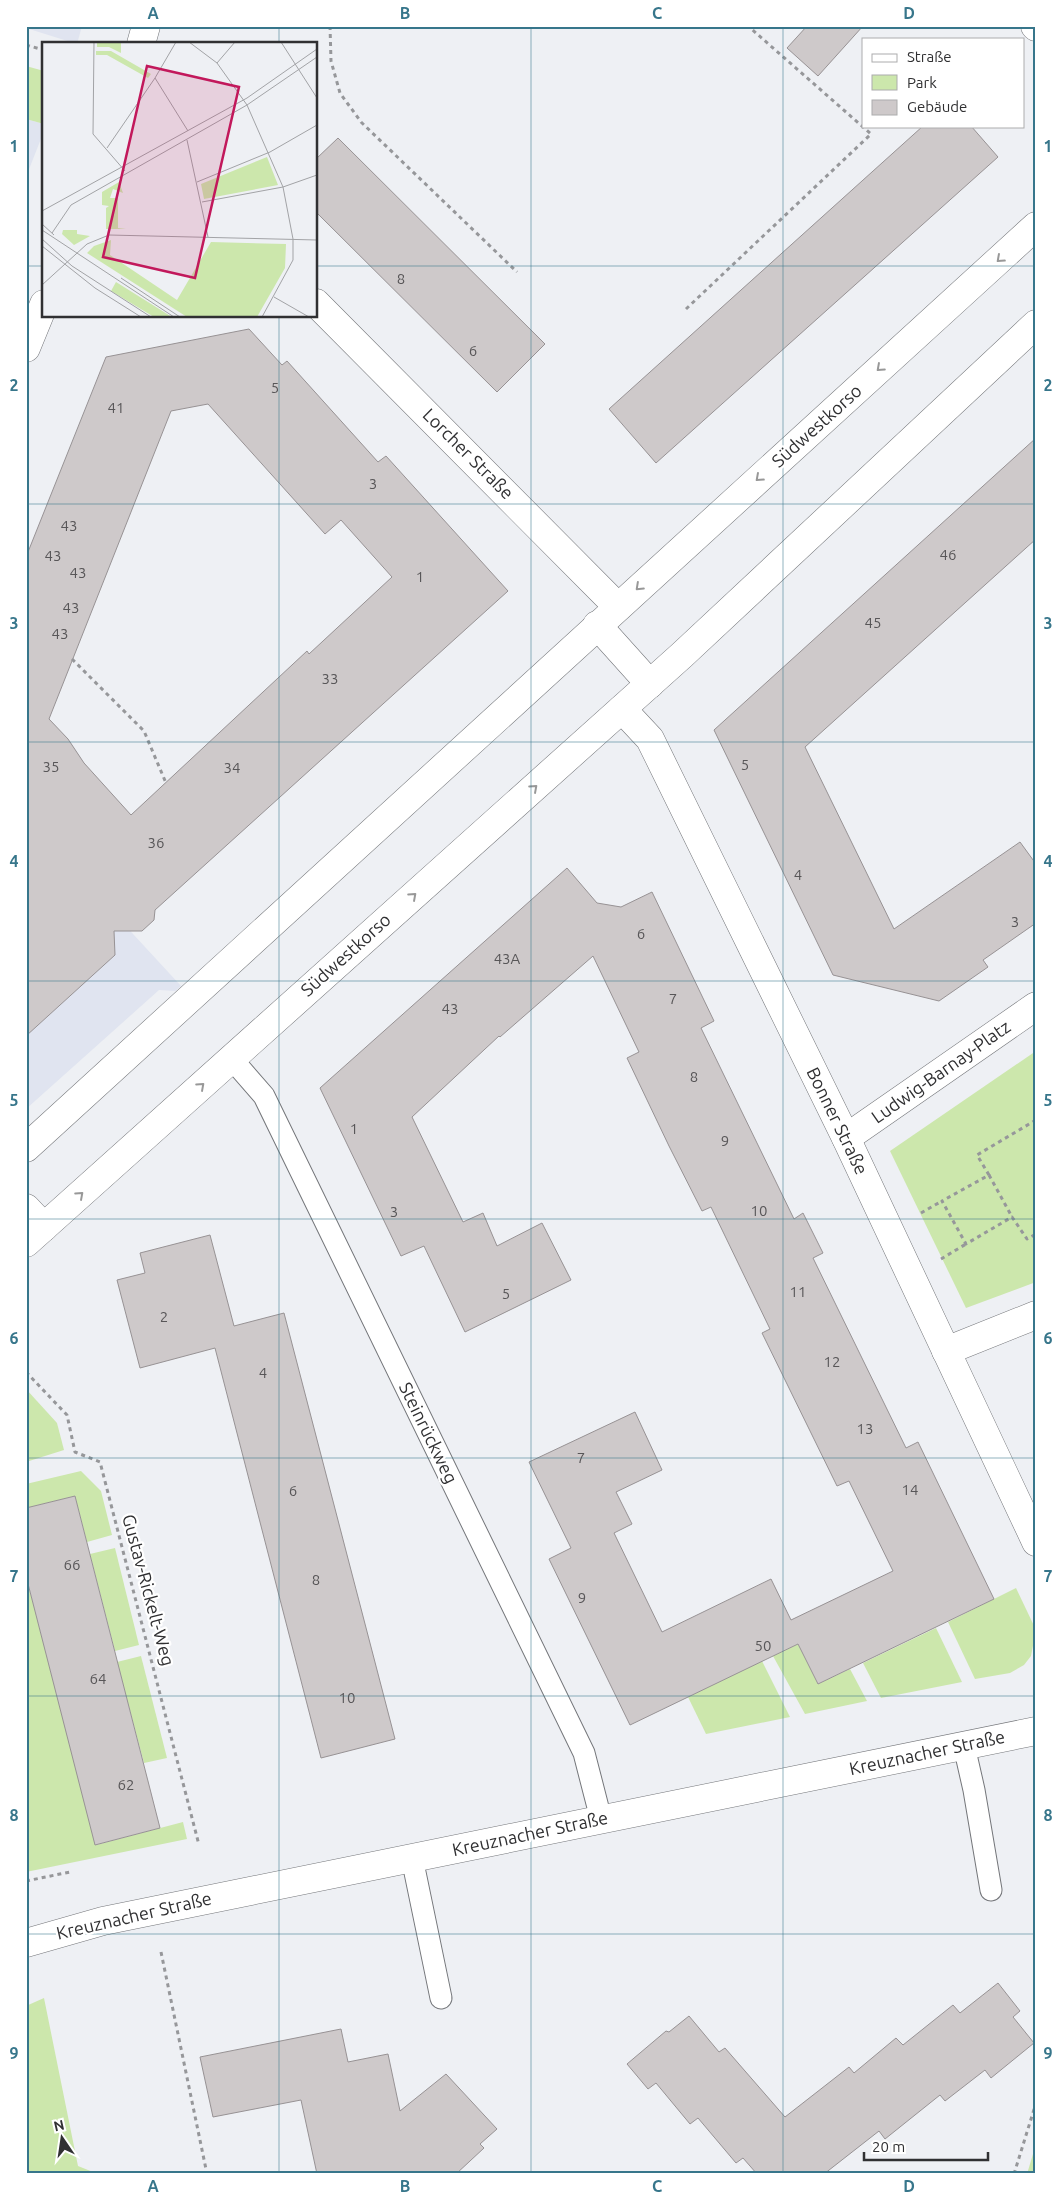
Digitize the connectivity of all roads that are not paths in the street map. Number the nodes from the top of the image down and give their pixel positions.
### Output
1 (146, 26) edge
2 (142, 42) edge
3 (1036, 226) edge
4 (318, 305) edge
5 (42, 309) edge
6 (1036, 324) edge
7 (26, 348) edge
8 (618, 607) junction
9 (597, 625) junction
10 (650, 684) junction
11 (622, 709) junction
12 (1036, 1006) edge
13 (231, 1058) junction
14 (846, 1138) junction
15 (26, 1148) edge
16 (32, 1226) edge
17 (1036, 1315) edge
18 (946, 1351) junction
19 (1036, 1542) edge
20 (1036, 1731) edge
21 (964, 1746) junction
22 (601, 1820) junction
23 (412, 1858) junction
24 (990, 1890) dead end
25 (26, 1943) edge
26 (441, 1998) dead end

1 - 2 street
3 -> 8 street, Südwestkorso
4 - 8 street, Lorcher Straße
5 - 7 street
6 - 10 street, Südwestkorso
8 - 9 street, Südwestkorso
9 - 10 street
9 - 15 street, Südwestkorso
10 - 11 street, Südwestkorso
13 -> 11 street, Südwestkorso
11 - 14 street, Bonner Straße
12 - 14 street, Ludwig-Barnay-Platz
16 -> 13 street, Südwestkorso
13 - 22 lane, Steinrückweg
14 - 18 street, Bonner Straße
17 - 18 street
18 - 19 street, Bonner Straße
20 - 21 street, Kreuznacher Straße
21 - 22 street, Kreuznacher Straße
21 - 24 lane
22 - 23 street, Kreuznacher Straße
23 - 25 street, Kreuznacher Straße
23 - 26 lane

